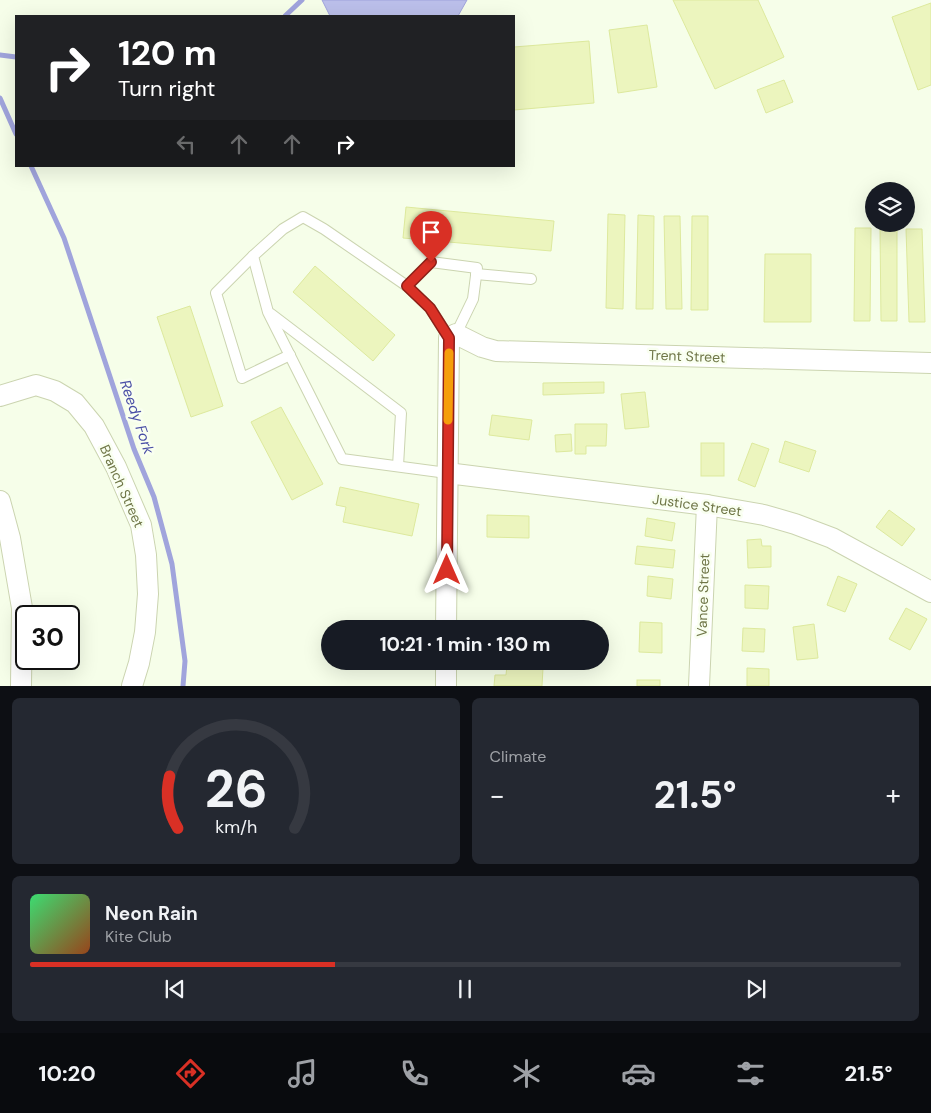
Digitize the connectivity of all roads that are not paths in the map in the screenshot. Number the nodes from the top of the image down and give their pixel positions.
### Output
1 (253, 256) junction
2 (476, 274) junction
3 (531, 279) dead end
4 (407, 286) junction
5 (268, 312) junction
6 (453, 336) junction
7 (290, 355) junction
8 (931, 363) edge
9 (0, 396) edge
10 (398, 466) junction
11 (447, 472) junction
12 (0, 501) edge
13 (707, 505) junction
14 (931, 592) edge
15 (446, 620) edge
16 (446, 670) edge
17 (21, 686) edge
18 (132, 686) edge
19 (446, 686) edge
20 (699, 686) edge

1 - 4 lane
1 - 5 lane
1 - 7 lane
2 - 3 lane
2 - 4 lane
2 - 6 lane
4 - 6 lane
5 - 7 lane
5 - 10 lane
6 - 8 street, Trent Street
6 - 11 street
7 - 10 lane
9 - 18 street, Branch Street
10 - 11 lane
11 - 13 street, Justice Street
11 - 15 street
12 - 17 street
13 - 14 street, Justice Street
13 - 20 street, Vance Street
16 - 19 street

